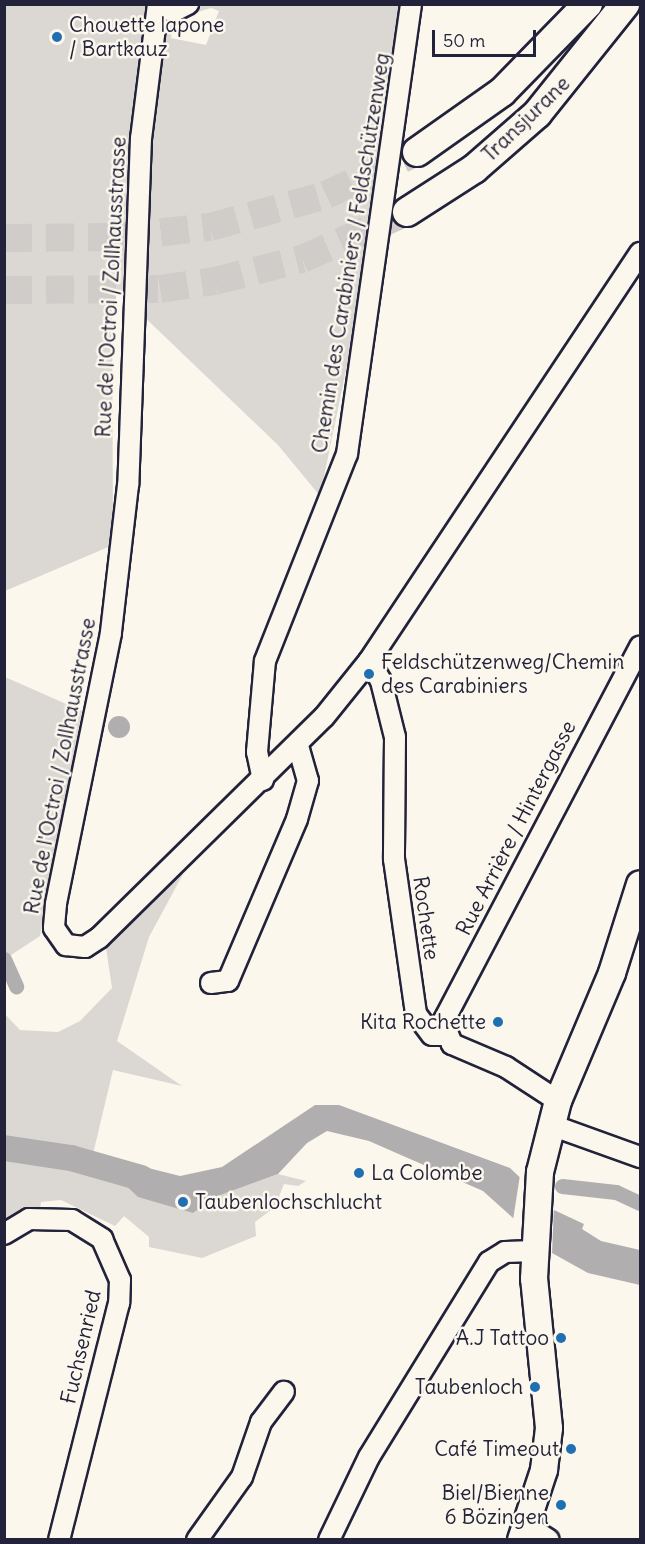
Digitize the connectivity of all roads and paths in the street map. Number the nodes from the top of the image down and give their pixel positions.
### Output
1 (188, 4) edge
2 (411, 4) edge
3 (588, 4) edge
4 (625, 4) edge
5 (158, 6) edge
6 (417, 152) tunnel mouth
7 (407, 212) tunnel mouth
8 (640, 253) edge
9 (640, 647) edge
10 (369, 661) junction
11 (298, 747) junction
12 (263, 780) junction
13 (640, 884) edge
14 (211, 983) dead end
15 (444, 1035) junction
16 (554, 1113) junction
17 (640, 1157) edge
18 (4, 1234) edge
19 (533, 1244) junction
20 (284, 1392) dead end
21 (524, 1532) edge
22 (59, 1539) edge
23 (197, 1539) edge
24 (329, 1539) edge
25 (549, 1539) edge

1 - 5 street
2 - 12 street, Chemin des Carabiniers / Feldschützenweg
3 - 6 highway, Transjurane
4 - 7 highway, Transjurane
5 - 12 street, Rue de l'Octroi / Zollhausstrasse
8 - 10 street, Rue de l'Octroi / Zollhausstrasse
9 - 15 street, Rue Arrière / Hintergasse
10 - 11 street, Rue de l'Octroi / Zollhausstrasse
10 - 15 street, Rochette
11 - 12 street, Rue de l'Octroi / Zollhausstrasse
11 - 14 street
13 - 16 main road
15 - 16 street, Rochette
16 - 17 street, Rochette
16 - 19 main road
18 - 22 street, Fuchsenried
19 - 21 main road
19 - 24 street
20 - 23 street
21 - 25 street

